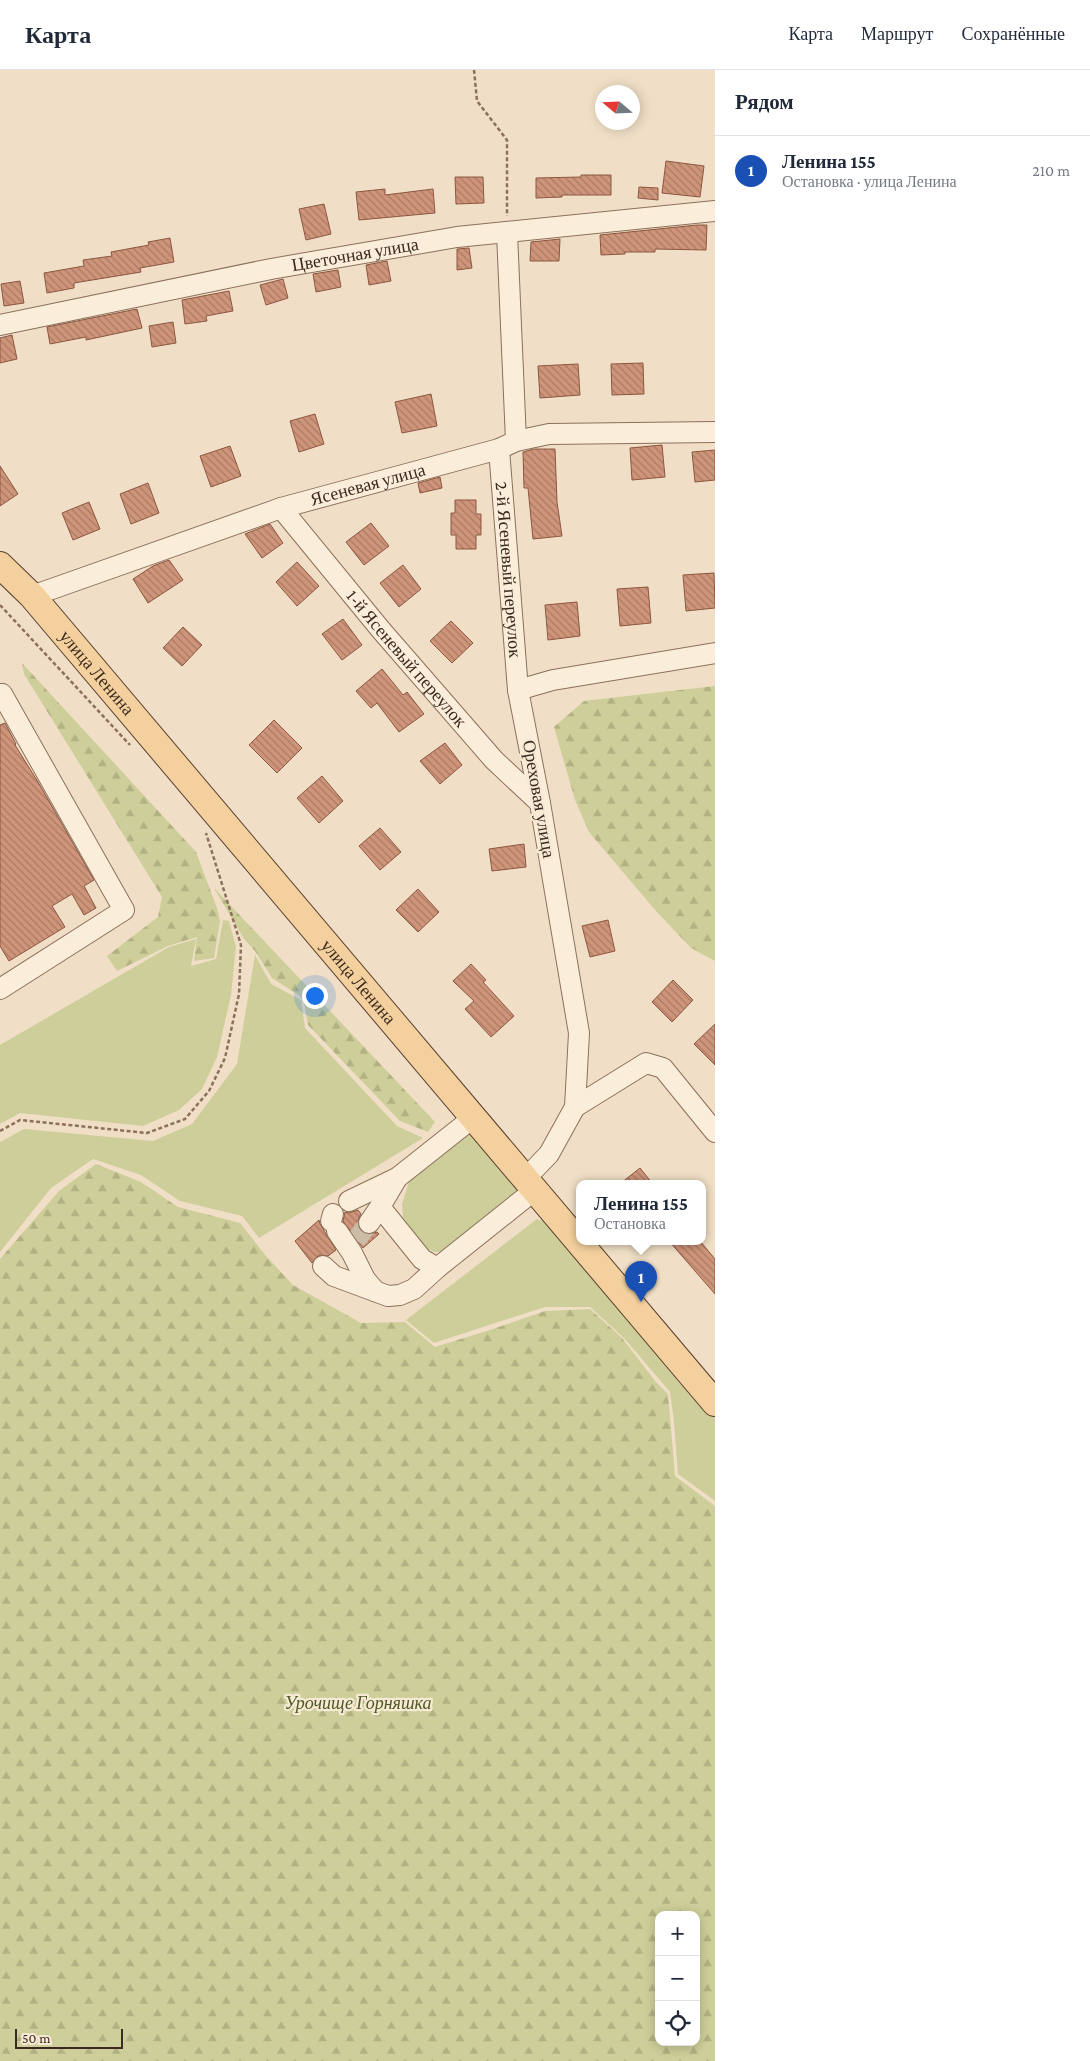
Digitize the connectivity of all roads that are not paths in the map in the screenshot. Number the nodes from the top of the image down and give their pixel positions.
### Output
1 (715, 211) edge
2 (507, 233) junction
3 (0, 325) edge
4 (715, 432) edge
5 (508, 445) junction
6 (281, 508) junction
7 (0, 565) edge
8 (32, 596) junction
9 (715, 653) edge
10 (518, 690) junction
11 (0, 694) edge
12 (540, 803) junction
13 (0, 989) edge
14 (576, 1107) junction
15 (474, 1117) junction
16 (715, 1132) edge
17 (397, 1178) junction
18 (531, 1184) junction
19 (349, 1201) dead end
20 (380, 1207) junction
21 (334, 1222) dead end
22 (369, 1223) tunnel mouth
23 (576, 1237) edge
24 (582, 1245) edge
25 (323, 1266) dead end
26 (437, 1268) junction
27 (375, 1291) junction
28 (715, 1402) edge

1 - 2 street, Цветочная улица
2 - 3 street, Цветочная улица
2 - 5 street, 2-й Ясеневый переулок
4 - 5 street, Ясеневая улица
5 - 6 street, Ясеневая улица
5 - 10 street, 2-й Ясеневый переулок
6 - 8 street, Ясеневая улица
6 - 12 street, 1-й Ясеневый переулок
7 - 8 main road, улица Ленина
8 - 15 main road, улица Ленина
9 - 10 street
10 - 12 street, Ореховая улица
11 - 13 street
12 - 14 street, Ореховая улица
14 - 16 street
14 - 18 street
15 - 17 street
15 - 18 main road, улица Ленина
17 - 19 street
17 - 20 street
18 - 23 main road, улица Ленина
18 - 26 street
20 - 22 street
20 - 26 street
21 - 27 street
24 - 28 main road, улица Ленина
25 - 27 street
26 - 27 street

